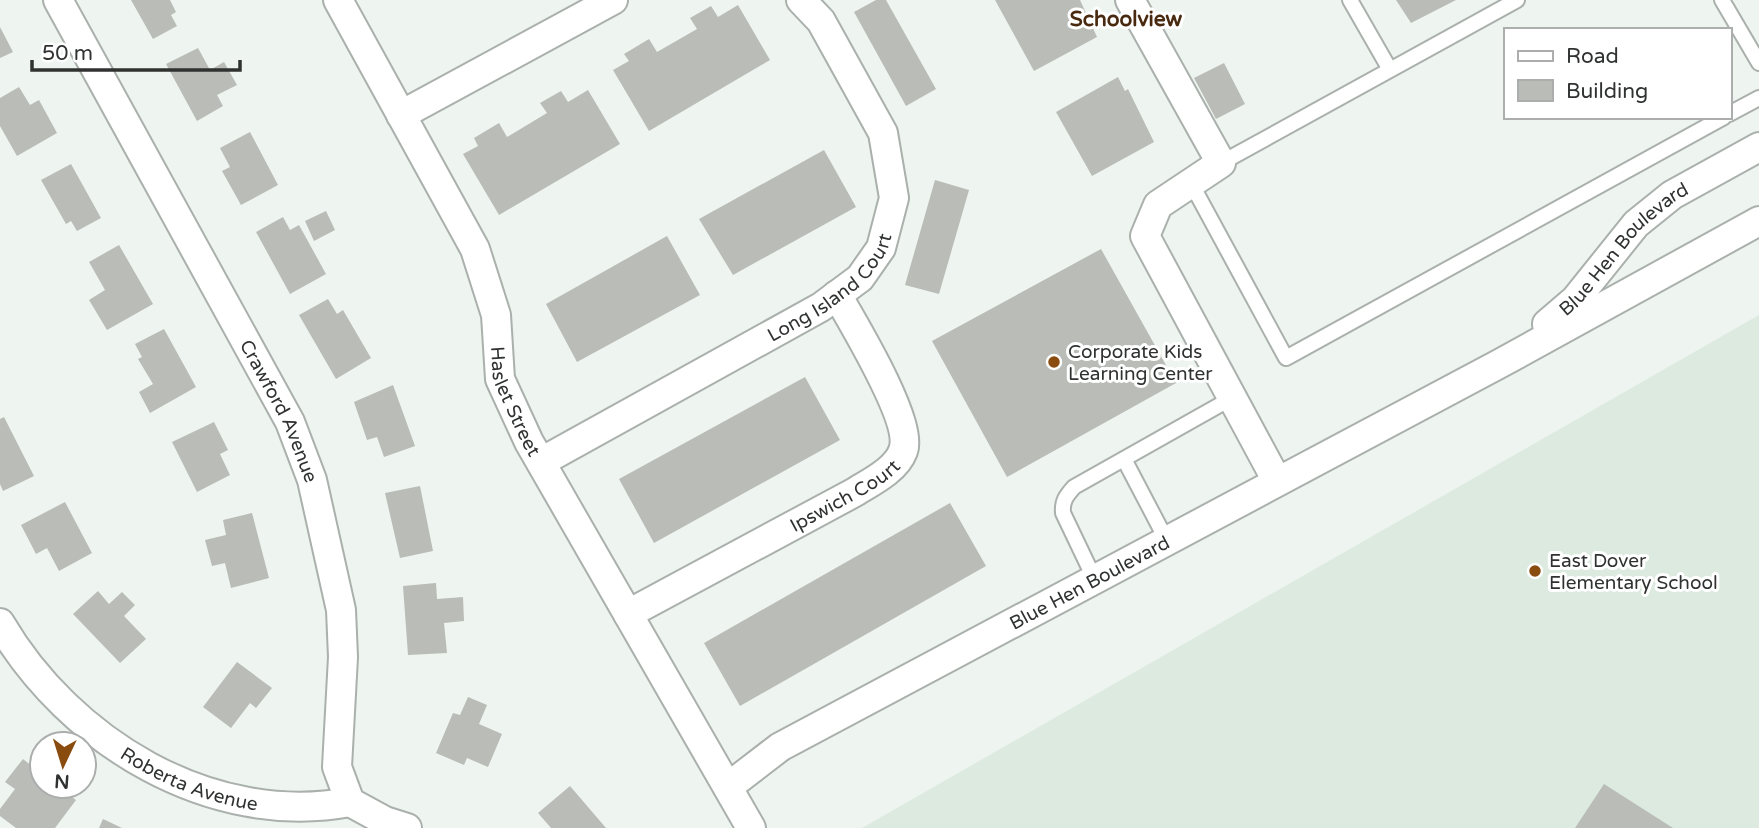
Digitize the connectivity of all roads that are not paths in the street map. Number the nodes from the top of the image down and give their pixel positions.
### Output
1 (58, 0) edge
2 (612, 0) edge
3 (801, 0) edge
4 (1130, 0) edge
5 (1350, 0) edge
6 (1517, 0) edge
7 (1722, 0) edge
8 (341, 1) edge
9 (1759, 63) edge
10 (1389, 68) junction
11 (1759, 98) edge
12 (1731, 113) edge
13 (401, 115) junction
14 (1720, 119) edge
15 (1759, 147) edge
16 (1221, 163) junction
17 (1191, 183) junction
18 (1759, 222) edge
19 (837, 295) junction
20 (1500, 364) junction
21 (1232, 398) junction
22 (1124, 459) junction
23 (541, 462) junction
24 (1277, 481) junction
25 (1167, 541) junction
26 (1095, 580) junction
27 (628, 614) junction
28 (0, 623) edge
29 (728, 787) junction
30 (351, 802) junction
31 (407, 828) edge
32 (751, 828) edge

1 - 30 street, Crawford Avenue
2 - 13 street
3 - 19 street, Long Island Court
4 - 16 street
5 - 10 lane
6 - 10 lane
7 - 9 lane
8 - 13 street, Haslet Street
10 - 16 lane
11 - 12 lane
13 - 23 street, Haslet Street
14 - 17 lane
15 - 20 street, Blue Hen Boulevard
16 - 17 street
17 - 21 street
18 - 20 street, Blue Hen Boulevard
19 - 23 street, Long Island Court
19 - 27 street, Ipswich Court
20 - 24 street, Blue Hen Boulevard
21 - 22 lane
21 - 24 street
22 - 25 lane
22 - 26 lane
23 - 27 street, Haslet Street
24 - 25 street, Blue Hen Boulevard
25 - 26 street, Blue Hen Boulevard
26 - 29 street, Blue Hen Boulevard
27 - 29 street, Haslet Street
28 - 30 street, Roberta Avenue
29 - 32 street
30 - 31 street

